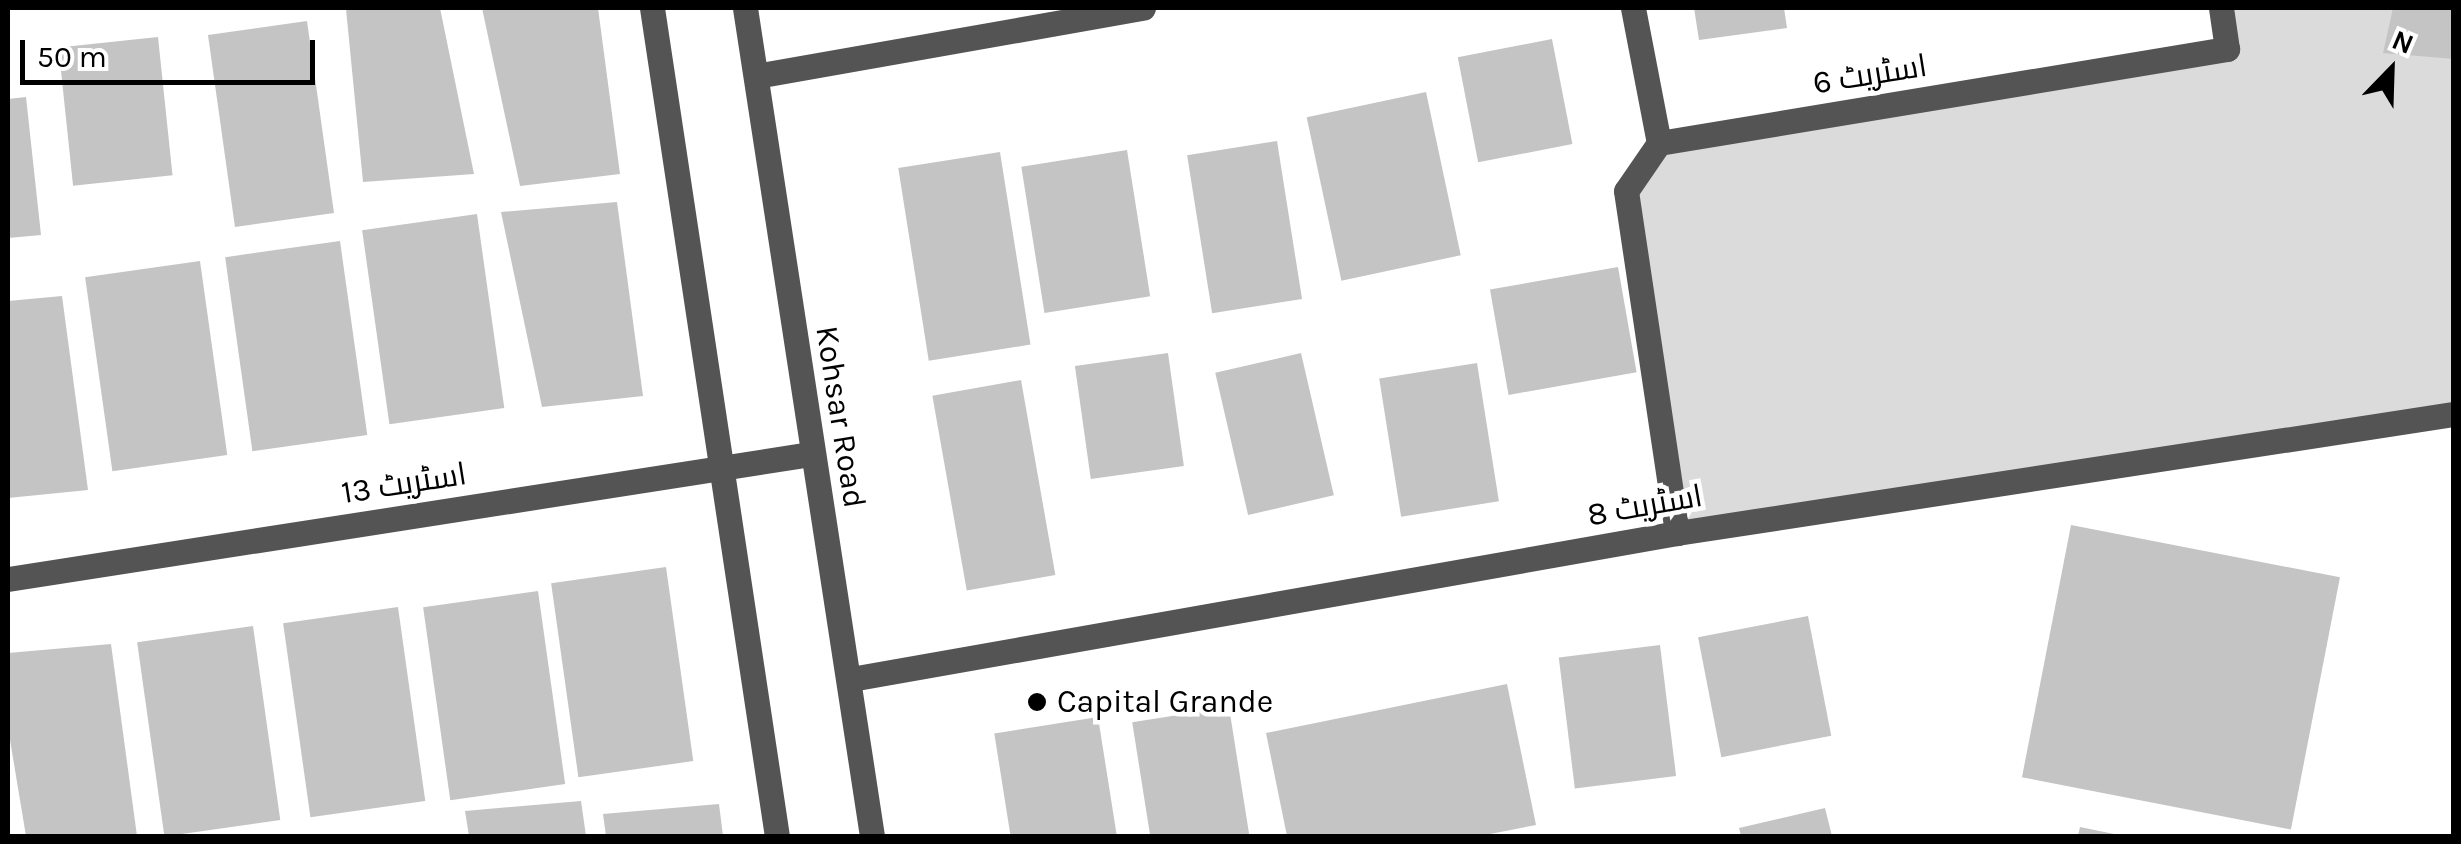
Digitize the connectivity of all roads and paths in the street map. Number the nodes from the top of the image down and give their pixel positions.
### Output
1 (652, 8) edge
2 (745, 8) edge
3 (1143, 8) edge
4 (1634, 8) edge
5 (2221, 8) edge
6 (756, 76) junction
7 (1659, 143) junction
8 (2454, 414) edge
9 (811, 454) junction
10 (716, 468) junction
11 (1677, 533) junction
12 (8, 579) edge
13 (851, 679) junction
14 (777, 836) edge
15 (872, 836) edge

1 - 10 street
2 - 6 street, Kohsar Road
3 - 6 street
4 - 7 street
5 - 7 street, اسٹریٹ 6
6 - 9 street, Kohsar Road
7 - 11 street
8 - 11 street, اسٹریٹ 8
9 - 10 street, اسٹریٹ 13
9 - 13 street, Kohsar Road
10 - 12 street, اسٹریٹ 13
10 - 14 street
11 - 13 street, اسٹریٹ 8
13 - 15 street, Kohsar Road

